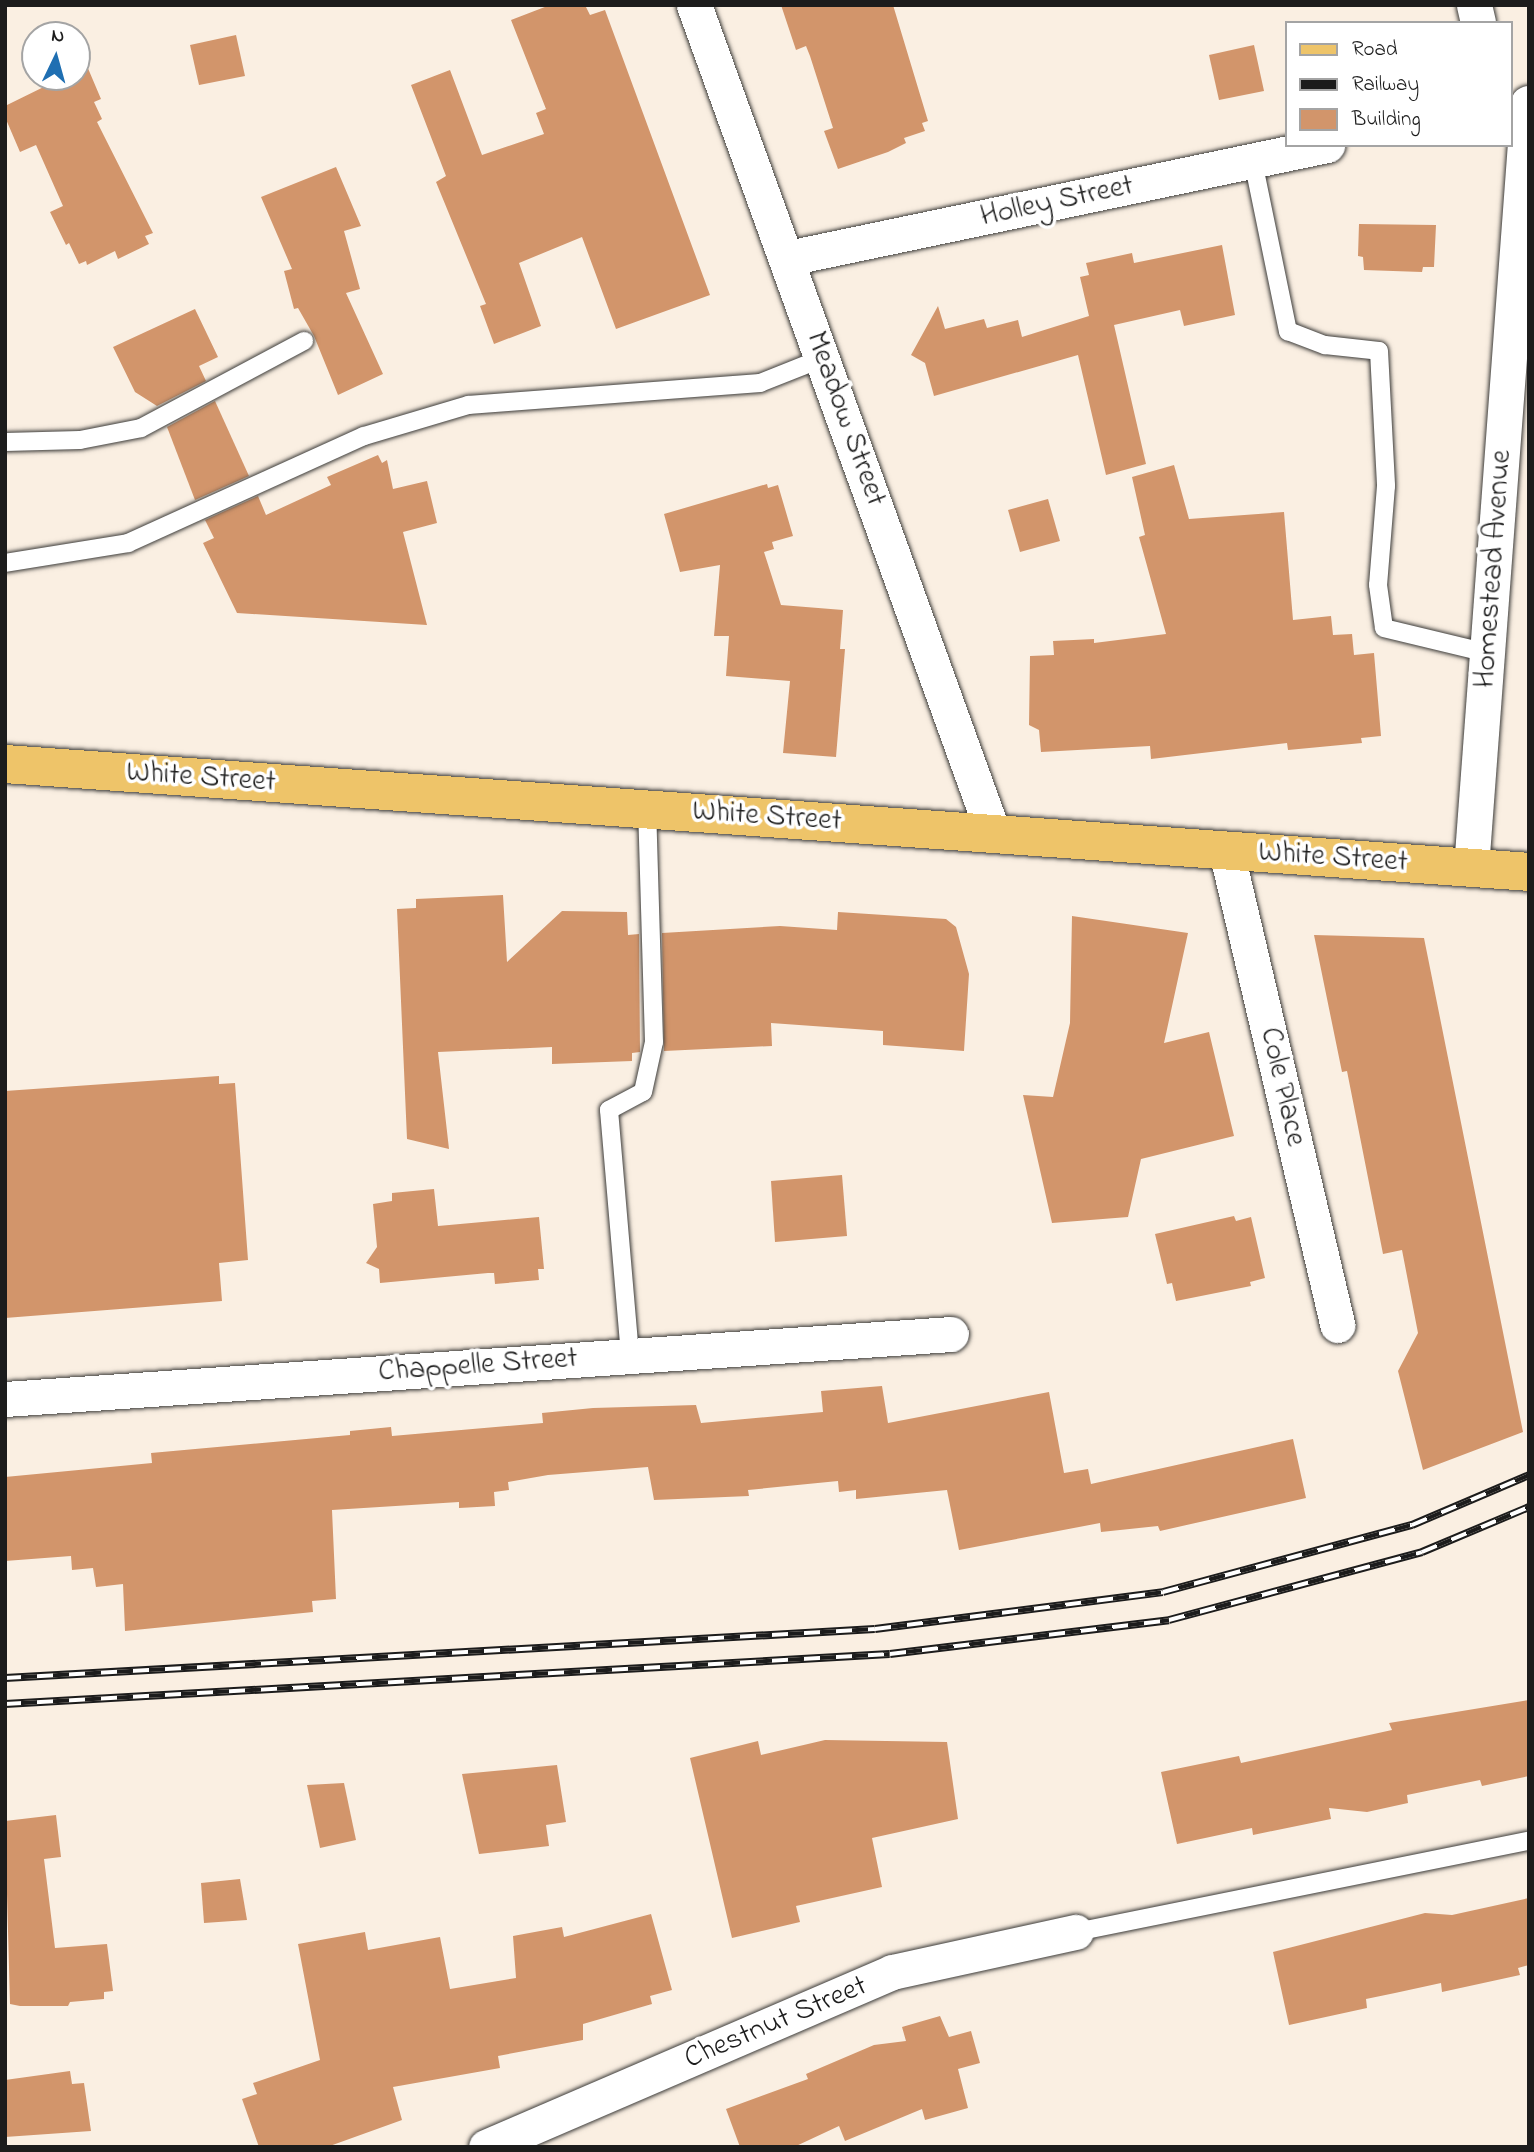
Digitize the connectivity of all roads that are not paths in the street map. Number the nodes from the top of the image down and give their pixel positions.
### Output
1 (694, 5) edge
2 (1528, 103) edge
3 (1318, 147) edge
4 (1253, 161) junction
5 (788, 258) junction
6 (304, 341) dead end
7 (823, 358) junction
8 (5, 442) edge
9 (5, 563) edge
10 (1487, 653) junction
11 (5, 764) edge
12 (647, 809) junction
13 (993, 833) junction
14 (1226, 850) junction
15 (1471, 868) junction
16 (1529, 872) edge
17 (1337, 1325) dead end
18 (951, 1334) dead end
19 (630, 1355) junction
20 (5, 1399) edge
21 (1529, 1841) edge
22 (1076, 1932) joint
23 (486, 2147) edge

1 - 5 street, Meadow Street
2 - 10 street, Homestead Avenue
3 - 4 street, Holley Street
4 - 5 street, Holley Street
4 - 10 lane
5 - 7 street, Meadow Street
6 - 8 lane
7 - 9 lane
7 - 13 street, Meadow Street
10 - 15 street, Homestead Avenue
11 - 12 main road, White Street
12 - 13 main road, White Street
12 - 19 lane
13 - 14 main road, White Street
14 - 15 main road, White Street
14 - 17 street, Cole Place
15 - 16 main road, White Street
18 - 19 street, Chappelle Street
19 - 20 street, Chappelle Street
21 - 22 lane
22 - 23 street, Chestnut Street

